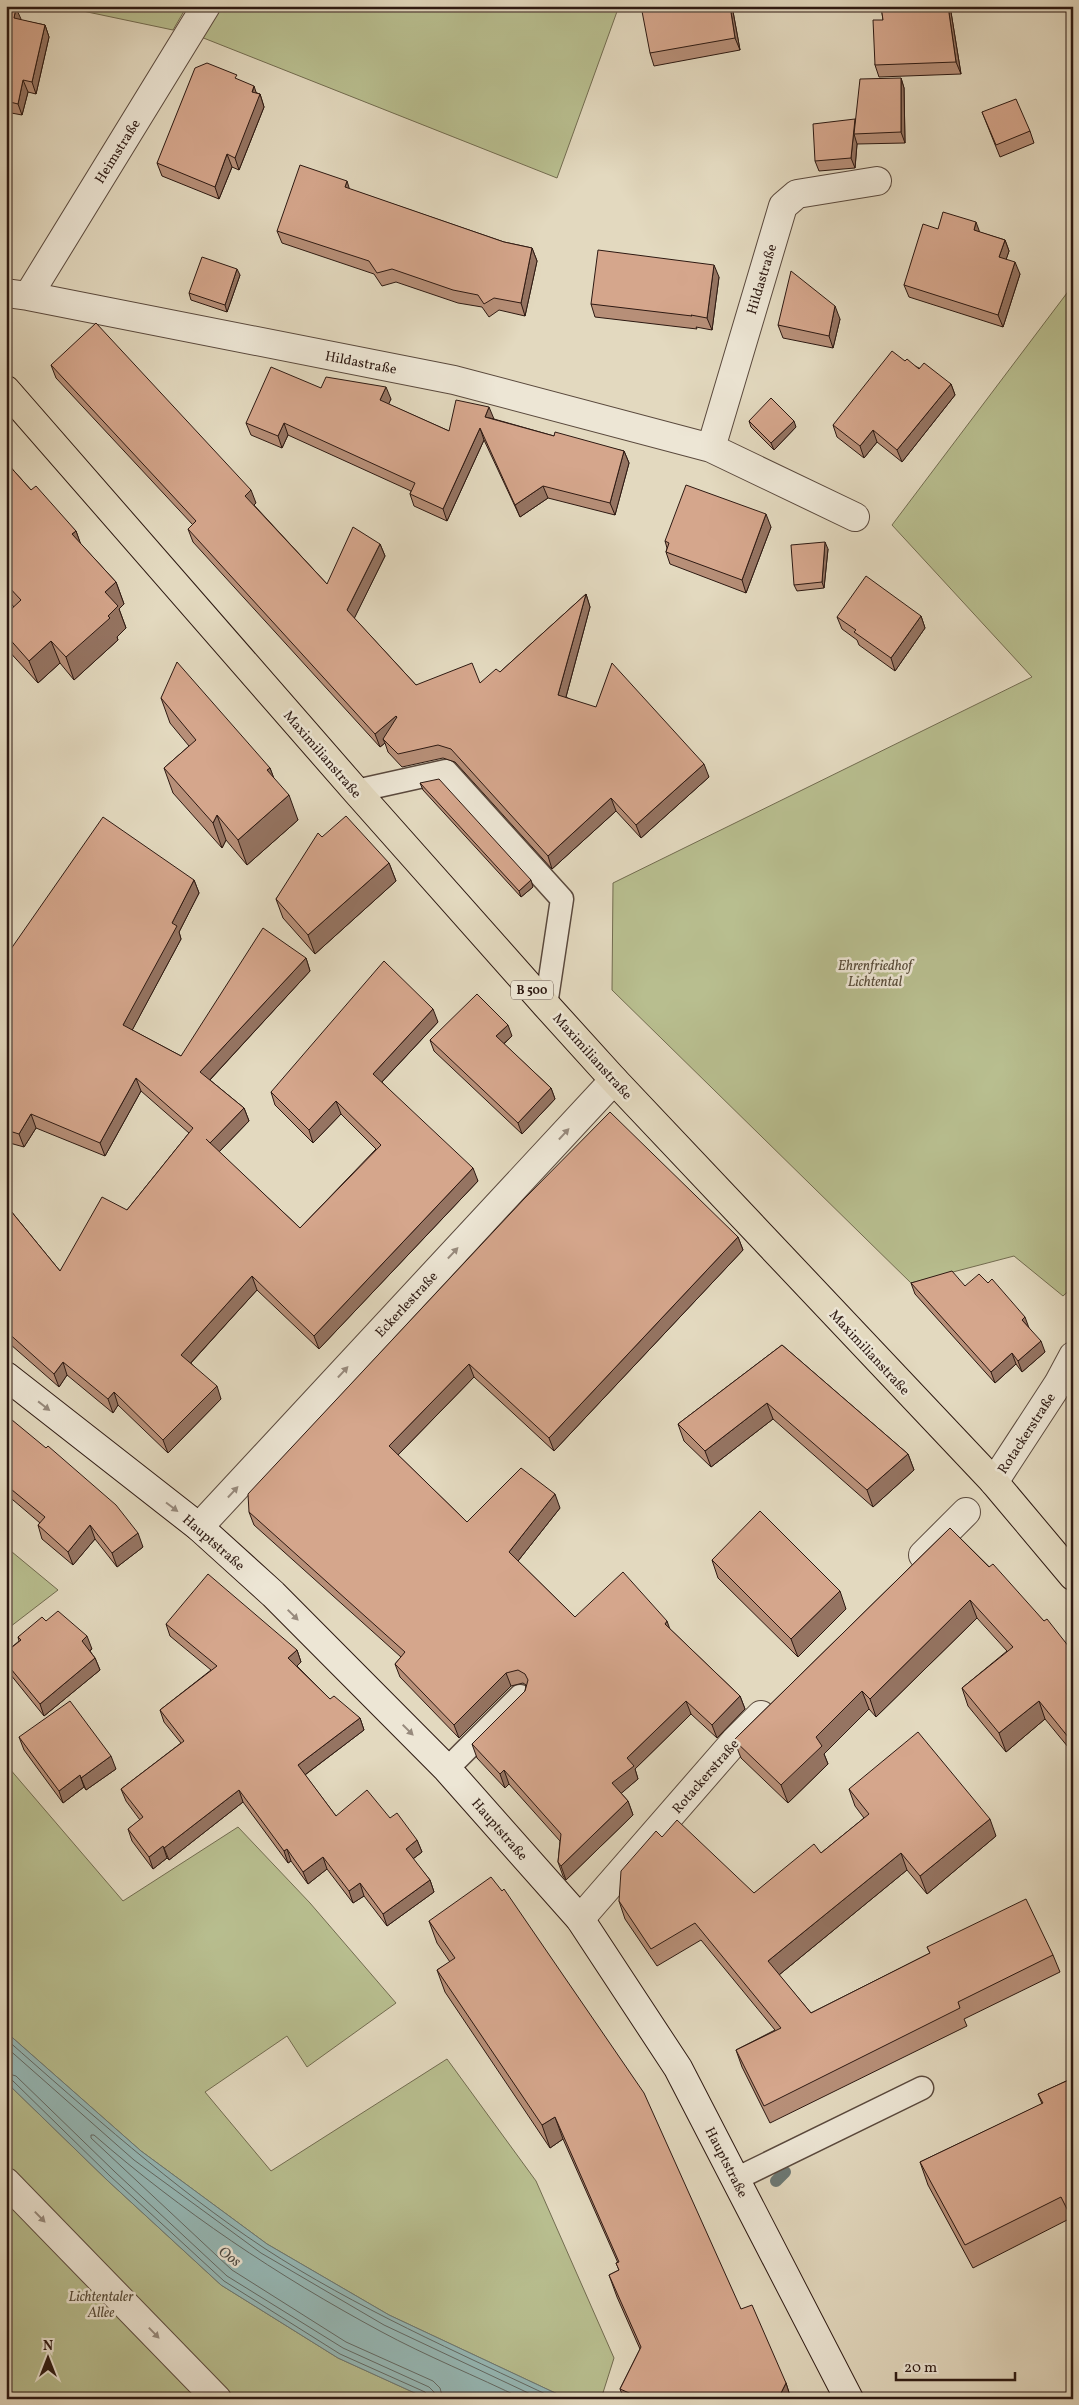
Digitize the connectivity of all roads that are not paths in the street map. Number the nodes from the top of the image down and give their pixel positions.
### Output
1 (206, 6) edge
2 (878, 181) dead end
3 (17, 295) edge
4 (6, 390) edge
5 (711, 448) junction
6 (855, 517) dead end
7 (356, 791) junction
8 (546, 1005) junction
9 (614, 1080) junction
10 (1073, 1356) edge
11 (6, 1376) edge
12 (994, 1482) junction
13 (966, 1512) dead end
14 (200, 1527) junction
15 (903, 1575) edge
16 (1073, 1576) edge
17 (520, 1696) edge
18 (777, 1699) edge
19 (447, 1769) junction
20 (580, 1919) junction
21 (922, 2088) dead end
22 (736, 2179) junction
23 (6, 2182) edge
24 (217, 2399) edge
25 (849, 2399) edge

1 - 3 street, Heimstraße
2 - 5 street, Hildastraße
3 - 5 street, Hildastraße
4 - 7 main road, Maximilianstraße / B 500
5 - 6 street, Hildastraße
7 - 8 main road, Maximilianstraße / B 500
7 - 8 lane
8 - 9 main road, Maximilianstraße / B 500
9 - 12 main road, Maximilianstraße / B 500
14 -> 9 street, Eckerlestraße
10 - 12 street, Rotackerstraße
11 -> 14 street, Hauptstraße
12 - 16 main road, Maximilianstraße / B 500
13 - 15 street
14 -> 19 street, Hauptstraße
17 - 19 lane
18 - 20 street, Rotackerstraße
19 - 20 street, Hauptstraße
20 - 22 street, Hauptstraße
21 - 22 lane
22 - 25 street, Hauptstraße
23 -> 24 street

